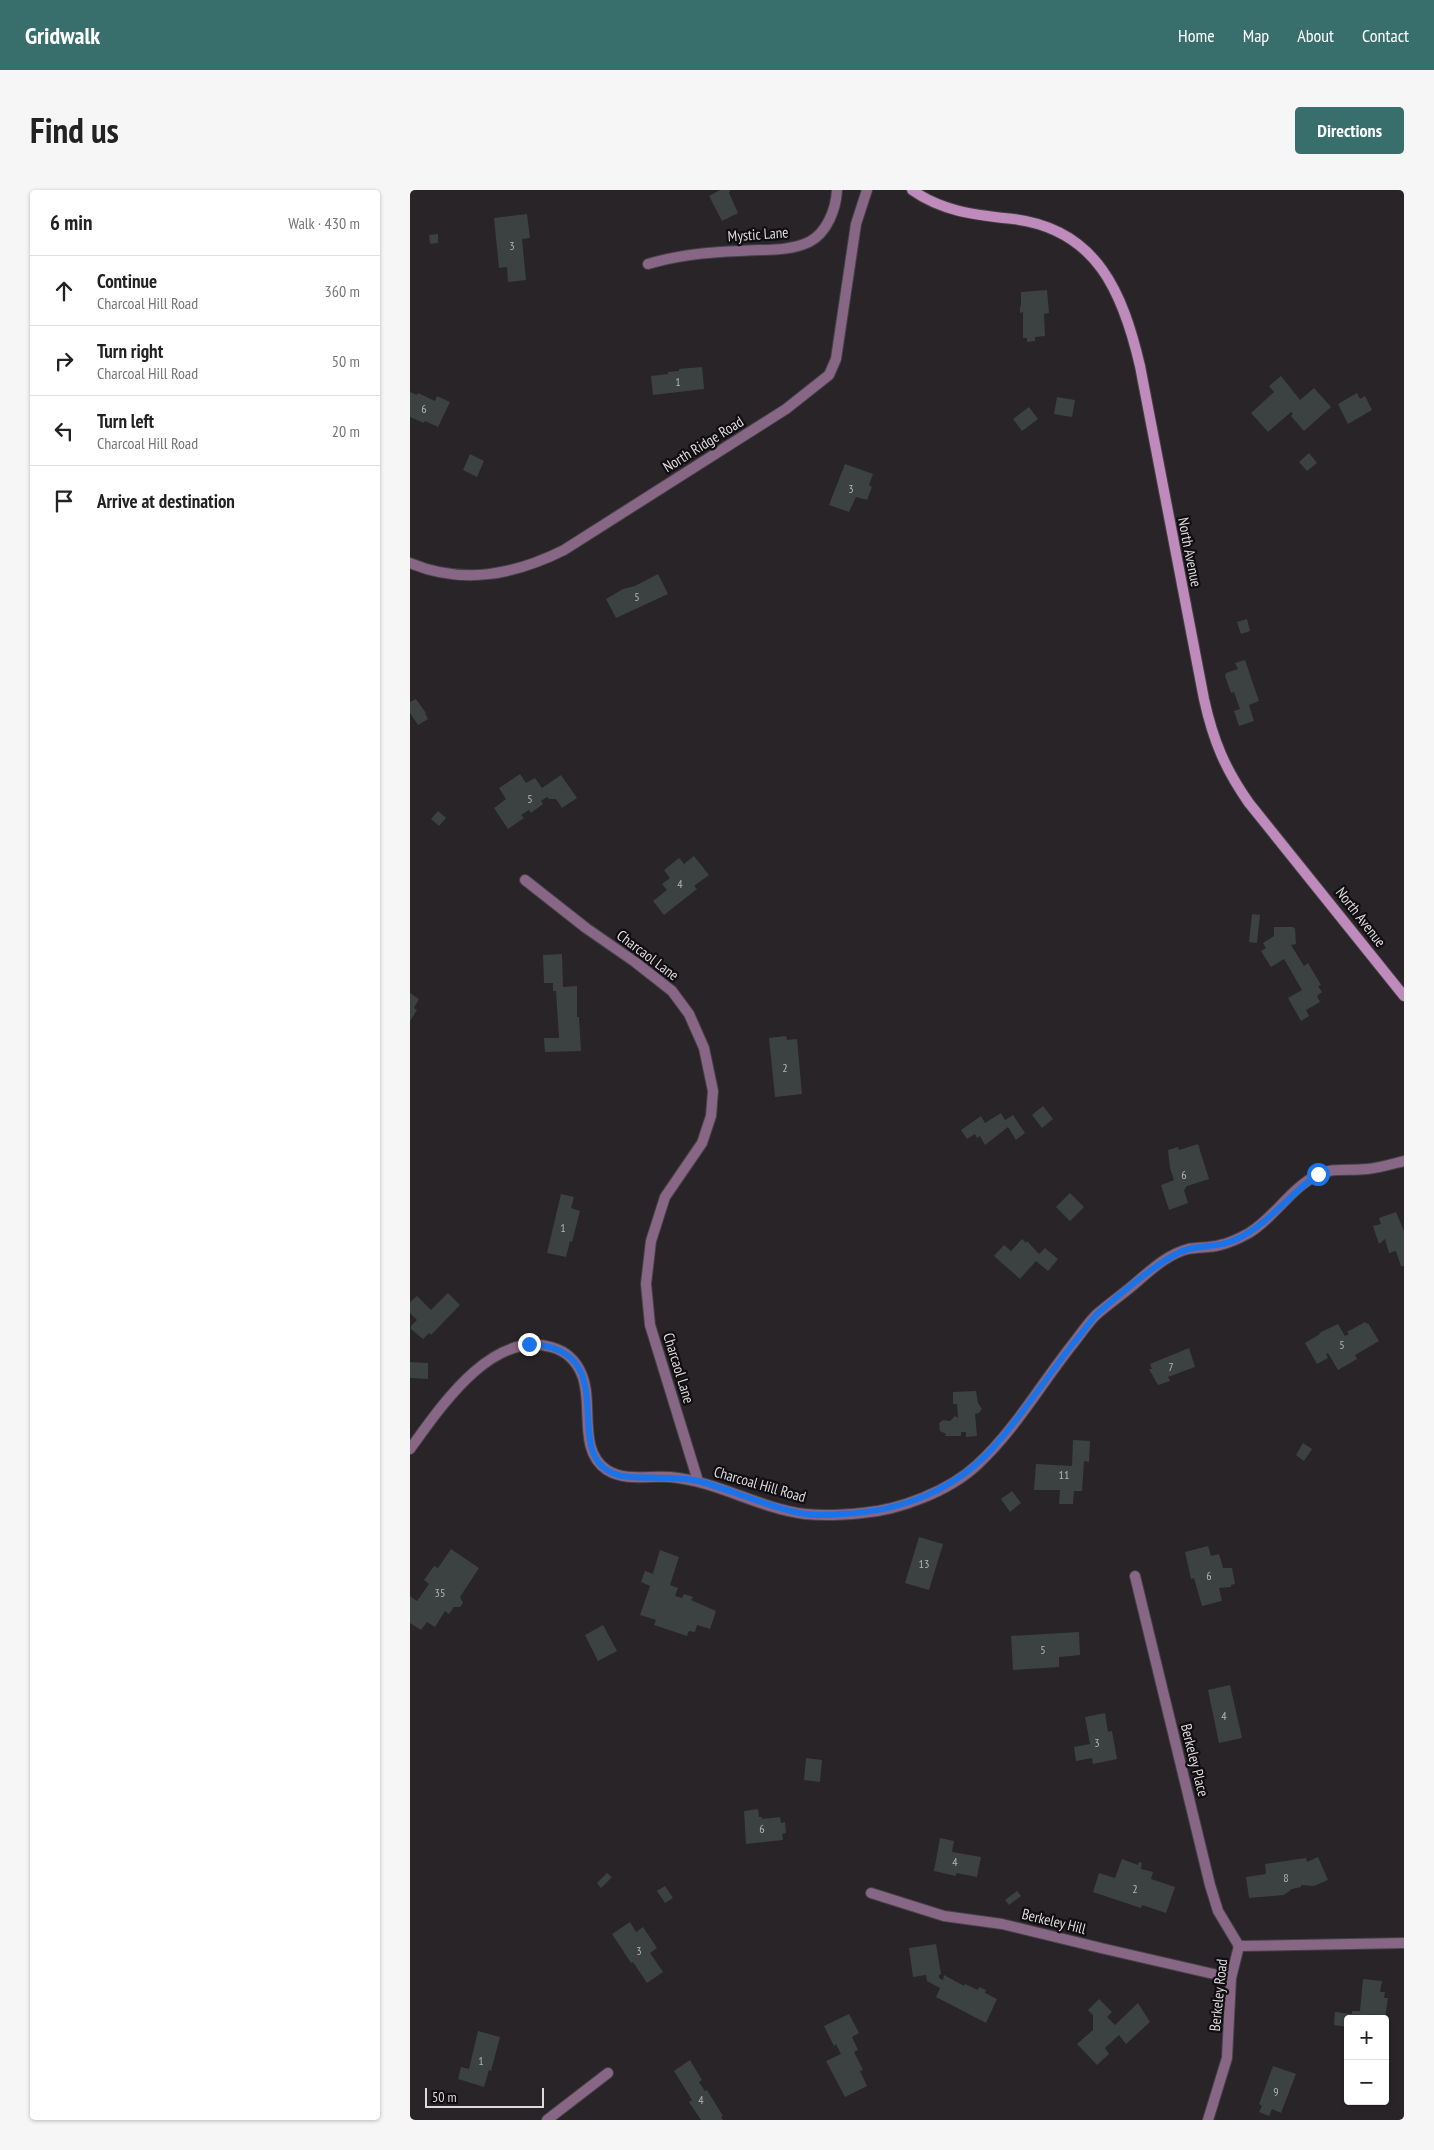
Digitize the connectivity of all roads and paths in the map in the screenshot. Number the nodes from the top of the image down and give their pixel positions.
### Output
1 (837, 190) edge
2 (868, 190) edge
3 (912, 190) edge
4 (648, 264) dead end
5 (410, 563) edge
6 (525, 880) dead end
7 (1404, 996) edge
8 (1404, 1161) edge
9 (410, 1449) edge
10 (698, 1481) junction
11 (1135, 1576) dead end
12 (871, 1893) dead end
13 (1404, 1943) edge
14 (1239, 1946) junction
15 (1232, 1978) junction
16 (608, 2073) dead end
17 (547, 2120) edge
18 (1208, 2120) edge

1 - 4 street, Mystic Lane
2 - 5 street, North Ridge Road
3 - 7 street, North Avenue
6 - 10 street, Charcaol Lane
8 - 10 street, Charcoal Hill Road
9 - 10 street, Charcoal Hill Road
11 - 14 street, Berkeley Place
12 - 15 street, Berkeley Hill
13 - 14 street, Berkeley Road
14 - 15 street, Berkeley Road
15 - 18 street, Berkeley Road
16 - 17 street

